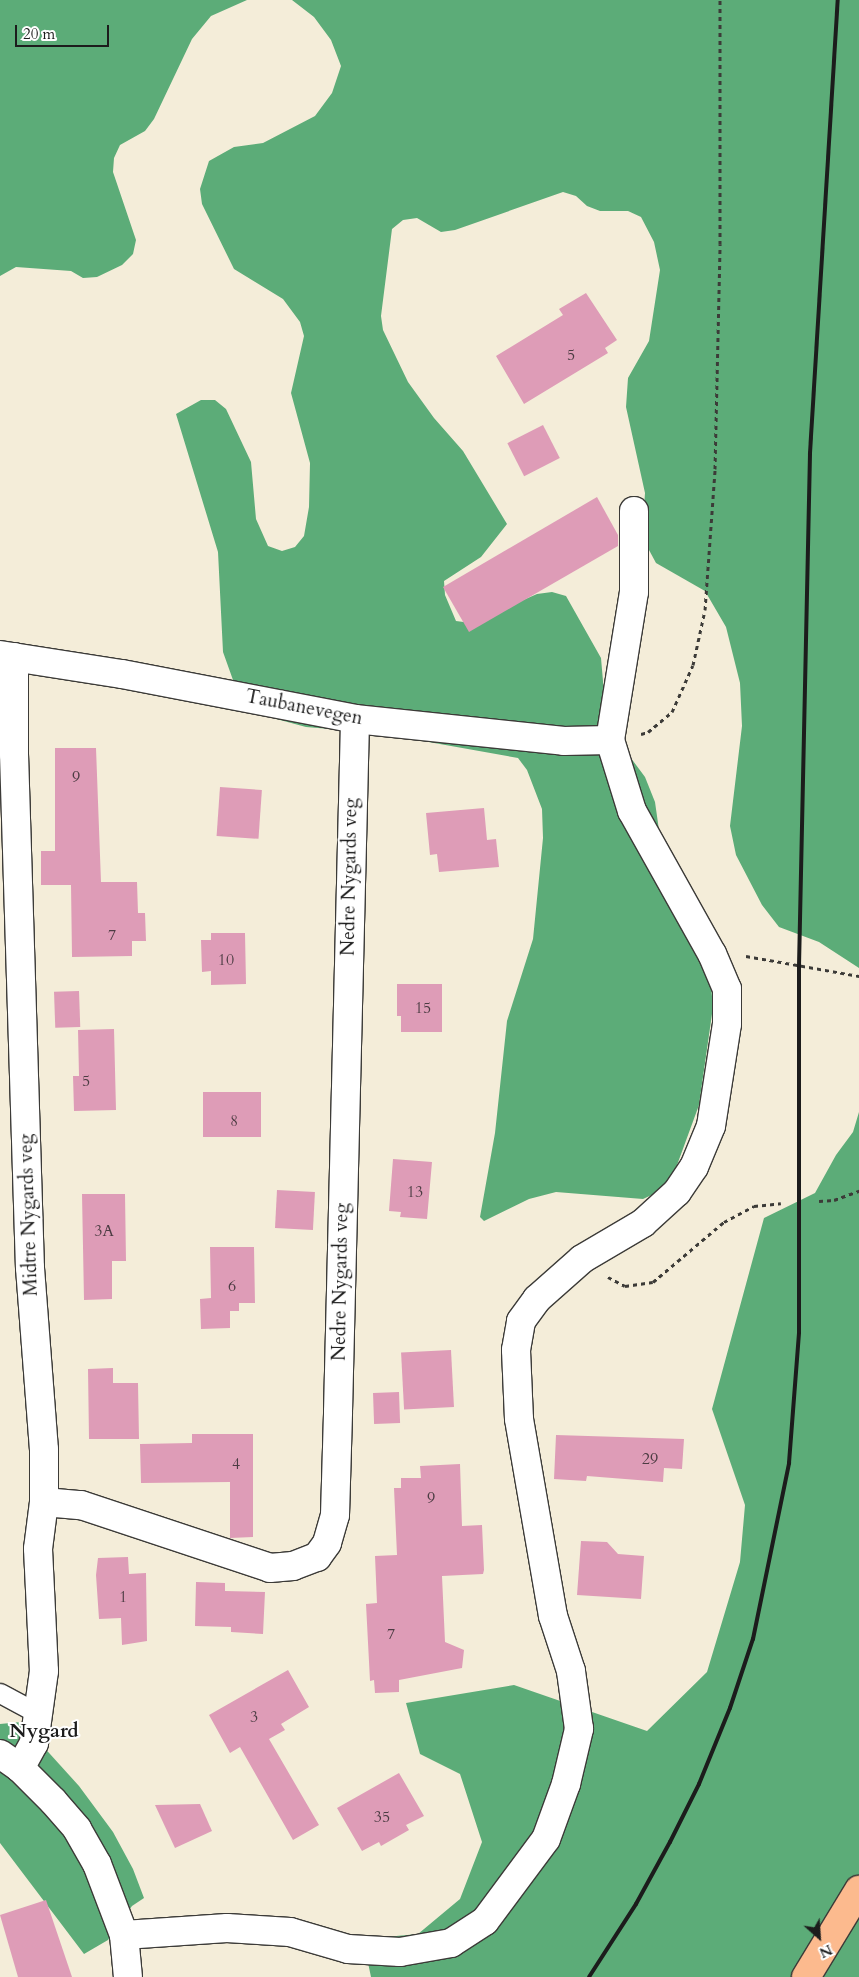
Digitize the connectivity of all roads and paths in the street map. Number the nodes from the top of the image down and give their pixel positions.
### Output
1 (720, 0) edge
2 (634, 511) dead end
3 (7, 656) edge
4 (355, 719) junction
5 (610, 740) junction
6 (712, 954) junction
7 (859, 976) edge
8 (859, 1191) edge
9 (819, 1201) dead end
10 (781, 1202) dead end
11 (582, 1259) junction
12 (44, 1502) junction
13 (0, 1693) edge
14 (39, 1714) junction
15 (10, 1761) edge
16 (859, 1890) edge
17 (124, 1935) junction
18 (128, 1977) edge
19 (806, 1977) edge

1 - 5 path
2 - 5 street
3 - 4 street, Taubanevegen
3 - 12 street, Midtre Nygards veg
4 - 5 street, Taubanevegen
4 - 12 street, Nedre Nygards veg
5 - 6 street
6 - 7 path
6 - 11 street
8 - 9 path
10 - 11 path
11 - 17 street
12 - 14 street, Midtre Nygards veg
13 - 14 lane
14 - 15 street, Midtre Nygards veg
15 - 17 street
16 - 19 highway
17 - 18 street

